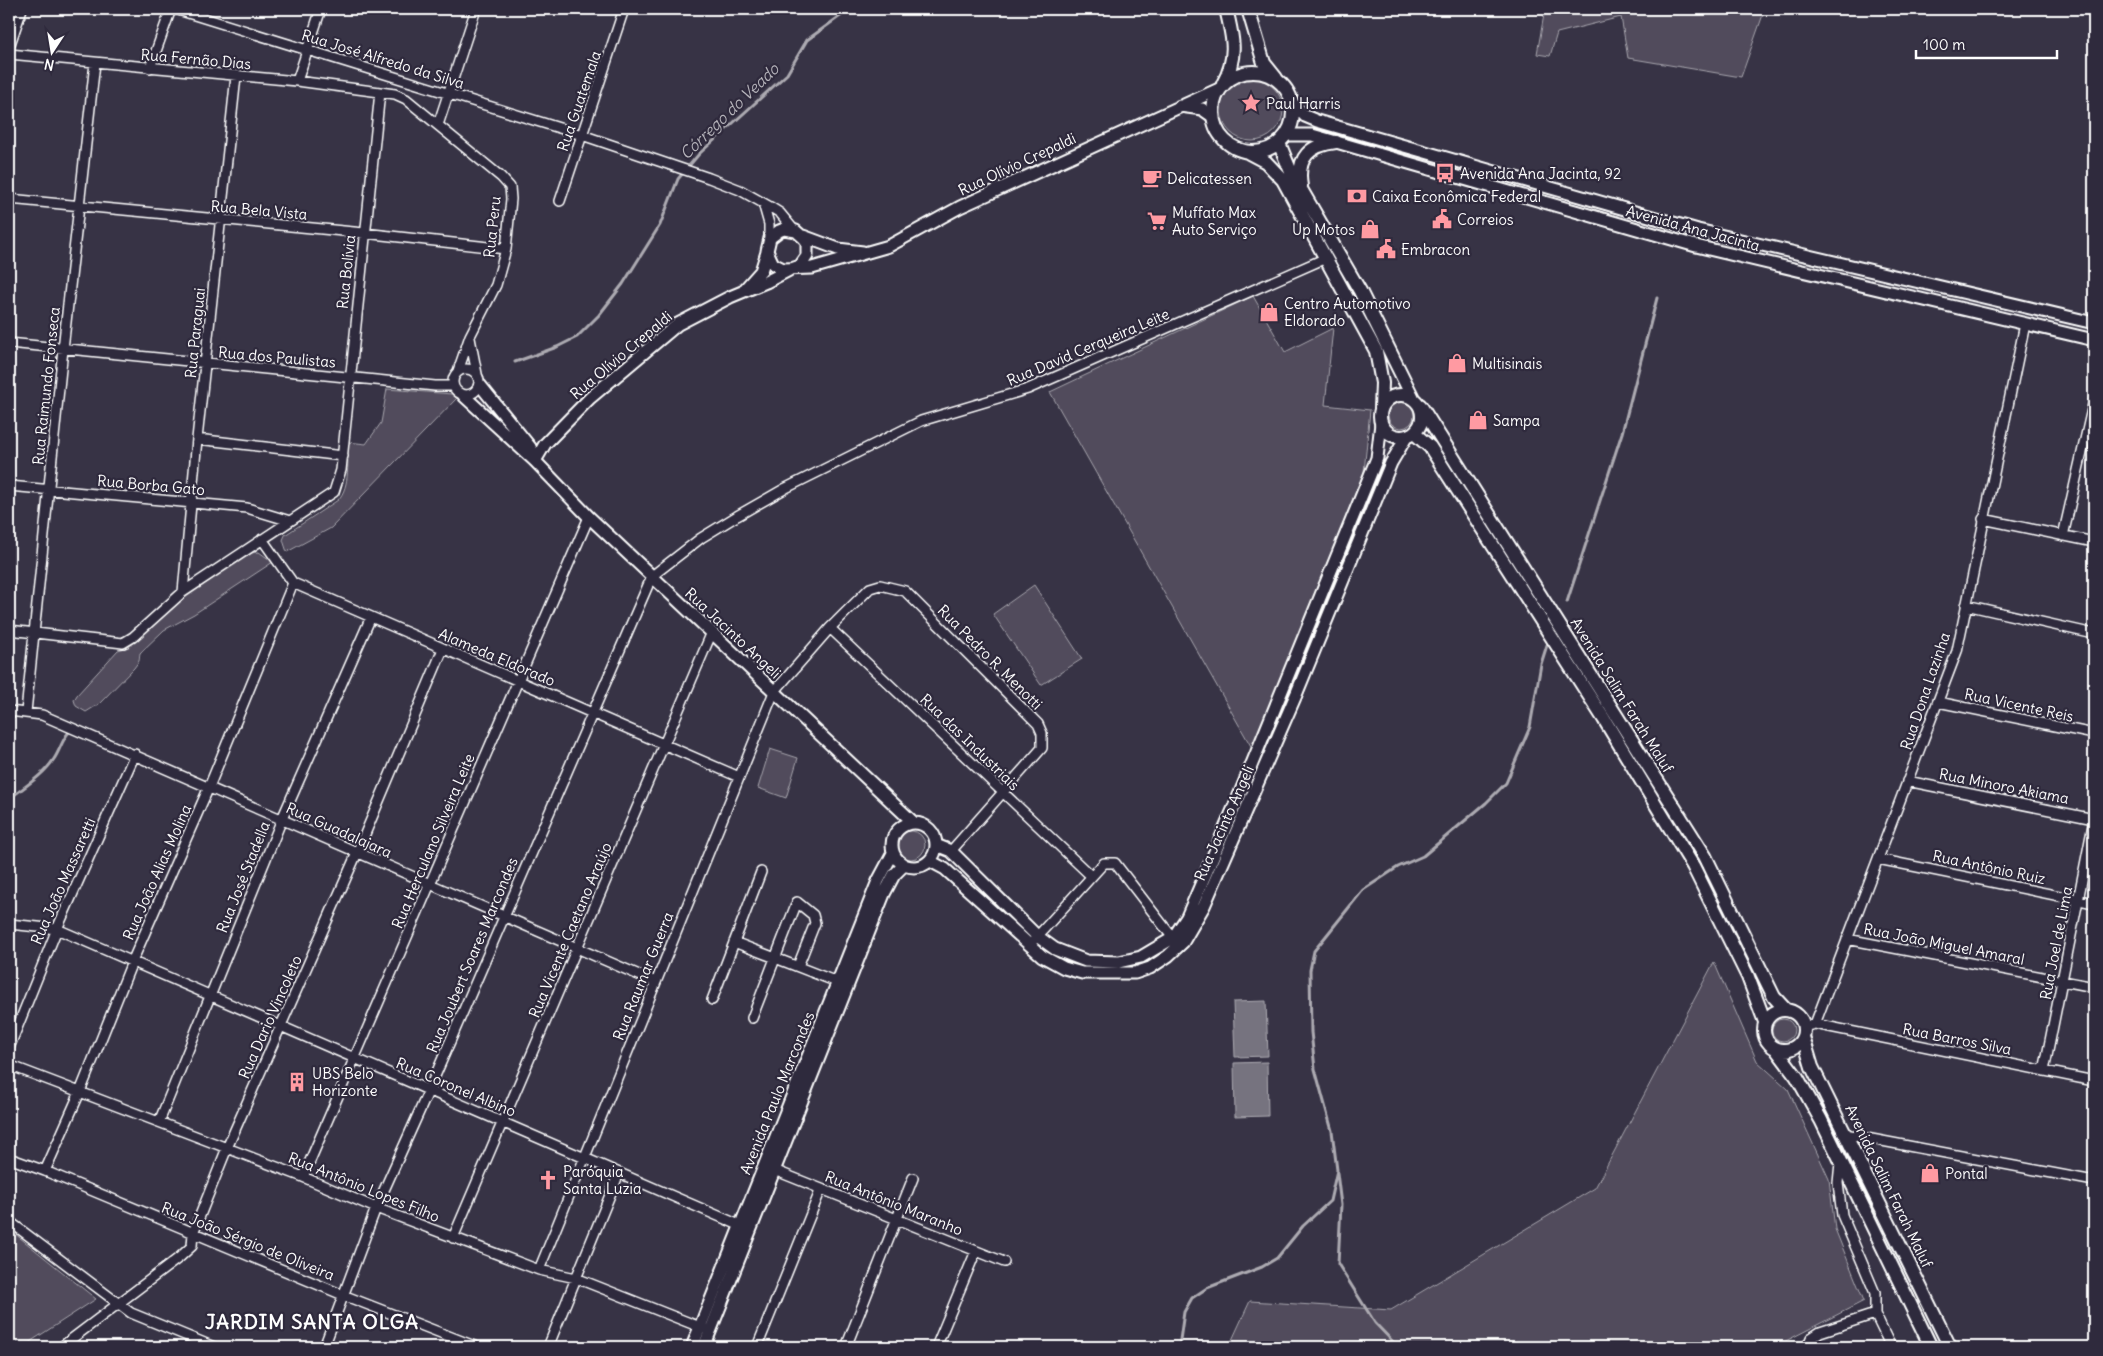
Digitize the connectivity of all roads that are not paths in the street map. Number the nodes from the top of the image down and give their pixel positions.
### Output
1 (22, 9) edge
2 (171, 9) edge
3 (175, 9) edge
4 (321, 9) edge
5 (476, 9) edge
6 (624, 9) edge
7 (1226, 9) edge
8 (1248, 9) edge
9 (9, 47) edge
10 (308, 49) junction
11 (9, 54) edge
12 (95, 63) junction
13 (150, 68) junction
14 (236, 76) junction
15 (1278, 80) junction
16 (297, 81) junction
17 (1220, 87) junction
18 (380, 92) junction
19 (448, 94) junction
20 (1292, 103) junction
21 (1178, 106) junction
22 (1212, 116) junction
23 (438, 125) junction
24 (582, 136) junction
25 (1283, 139) junction
26 (1336, 142) junction
27 (1247, 152) junction
28 (1302, 191) junction
29 (9, 199) edge
30 (560, 201) dead end
31 (763, 203) junction
32 (78, 206) junction
33 (221, 220) junction
34 (364, 233) junction
35 (798, 233) junction
36 (768, 246) junction
37 (1762, 246) junction
38 (506, 249) junction
39 (870, 252) junction
40 (1326, 258) junction
41 (1759, 261) junction
42 (1846, 266) junction
43 (792, 269) junction
44 (1843, 282) junction
45 (742, 292) junction
46 (2094, 323) edge
47 (2025, 324) junction
48 (470, 336) junction
49 (2094, 340) edge
50 (9, 343) edge
51 (63, 349) junction
52 (206, 364) junction
53 (458, 371) junction
54 (350, 377) junction
55 (478, 379) junction
56 (452, 386) junction
57 (464, 396) junction
58 (2094, 400) edge
59 (1416, 401) junction
60 (1381, 408) junction
61 (1381, 423) junction
62 (1410, 434) junction
63 (197, 439) junction
64 (343, 456) junction
65 (535, 461) junction
66 (9, 486) edge
67 (50, 490) junction
68 (191, 502) junction
69 (589, 517) junction
70 (1983, 519) junction
71 (290, 522) junction
72 (2063, 536) junction
73 (262, 539) junction
74 (2094, 542) edge
75 (652, 576) junction
76 (292, 584) junction
77 (905, 591) joint
78 (183, 592) junction
79 (1966, 605) junction
80 (371, 617) junction
81 (830, 628) junction
82 (9, 630) edge
83 (712, 632) junction
84 (34, 633) junction
85 (2094, 634) edge
86 (443, 649) junction
87 (518, 681) junction
88 (1282, 690) junction
89 (774, 692) junction
90 (1296, 695) junction
91 (1938, 702) junction
92 (9, 711) edge
93 (26, 712) junction
94 (591, 713) junction
95 (2094, 734) edge
96 (664, 744) junction
97 (135, 754) junction
98 (739, 777) junction
99 (1908, 781) junction
100 (209, 787) junction
101 (1003, 792) junction
102 (1238, 798) junction
103 (1250, 802) junction
104 (282, 819) junction
105 (2094, 819) edge
106 (914, 823) junction
107 (936, 845) junction
108 (951, 851) junction
109 (357, 853) junction
110 (893, 853) junction
111 (1878, 859) junction
112 (930, 861) junction
113 (904, 865) junction
114 (761, 872) dead end
115 (1091, 876) junction
116 (430, 885) junction
117 (2079, 900) junction
118 (2094, 903) edge
119 (504, 917) junction
120 (9, 924) edge
121 (56, 929) junction
122 (1847, 939) junction
123 (1033, 941) junction
124 (734, 942) junction
125 (1176, 942) junction
126 (577, 948) junction
127 (776, 957) junction
128 (132, 962) junction
129 (798, 966) junction
130 (2063, 980) junction
131 (655, 982) junction
132 (837, 982) junction
133 (2094, 987) edge
134 (210, 995) junction
135 (712, 1000) dead end
136 (1785, 1009) junction
137 (752, 1018) dead end
138 (1765, 1022) junction
139 (280, 1026) junction
140 (1807, 1029) junction
141 (9, 1048) edge
142 (1776, 1049) junction
143 (816, 1050) junction
144 (354, 1058) junction
145 (9, 1066) edge
146 (2044, 1071) junction
147 (2094, 1081) edge
148 (429, 1090) junction
149 (80, 1092) junction
150 (159, 1122) junction
151 (502, 1122) junction
152 (1845, 1134) junction
153 (227, 1148) junction
154 (9, 1158) edge
155 (584, 1158) junction
156 (1840, 1163) junction
157 (774, 1170) junction
158 (45, 1171) junction
159 (619, 1173) junction
160 (303, 1177) junction
161 (913, 1178) dead end
162 (2094, 1181) edge
163 (822, 1189) junction
164 (376, 1208) junction
165 (897, 1219) junction
166 (9, 1221) edge
167 (745, 1228) junction
168 (193, 1233) junction
169 (453, 1238) junction
170 (976, 1251) junction
171 (1004, 1262) dead end
172 (539, 1270) junction
173 (576, 1278) junction
174 (343, 1295) junction
175 (118, 1304) junction
176 (1875, 1314) junction
177 (706, 1329) junction
178 (61, 1347) edge
179 (214, 1347) edge
180 (324, 1347) edge
181 (477, 1347) edge
182 (548, 1347) edge
183 (692, 1347) edge
184 (704, 1347) edge
185 (757, 1347) edge
186 (846, 1347) edge
187 (936, 1347) edge
188 (1808, 1347) edge
189 (1891, 1347) edge
190 (1931, 1347) edge
191 (1950, 1347) edge

1 - 9 street
2 - 13 street
3 - 10 street, Rua José Alfredo da Silva
4 - 10 street
5 - 19 street
6 - 24 street, Rua Guatemala
7 - 17 main road
8 - 15 main road
10 - 16 street
10 - 19 street, Rua José Alfredo da Silva
11 - 12 street, Rua Fernão Dias
12 - 13 street, Rua Fernão Dias
12 - 32 street, Rua Raimundo Fonseca
13 - 14 street, Rua Fernão Dias
14 - 16 street, Rua Fernão Dias
14 - 33 street, Rua Paraguai
15 - 17 main road
15 - 20 main road
16 - 18 street, Rua Fernão Dias
17 - 21 street, Rua Olívio Crepaldi
17 - 22 main road
18 - 23 street, Rua Peru
18 - 34 street, Rua Bolívia
19 - 23 street
19 - 24 street, Rua José Alfredo da Silva
20 - 25 main road
20 - 37 street, Avenida Ana Jacinta
21 - 22 street
21 - 39 street, Rua Olívio Crepaldi
22 - 27 main road
23 - 38 street, Rua Peru
24 - 30 street, Rua Guatemala
24 - 31 street, Rua José Alfredo da Silva
25 - 26 street, Avenida Ana Jacinta
25 - 27 main road
25 - 28 main road, Avenida Salim Farah Maluf
26 - 28 main road
26 - 41 street, Avenida Ana Jacinta
27 - 40 main road
28 - 59 main road, Avenida Salim Farah Maluf
29 - 32 street, Rua Bela Vista
31 - 35 street, Rua José Alfredo da Silva
31 - 36 street
32 - 33 street, Rua Bela Vista
32 - 51 street, Rua Raimundo Fonseca
33 - 34 street, Rua Bela Vista
33 - 52 street, Rua Paraguai
34 - 38 street, Rua Bela Vista
34 - 54 street, Rua Bolívia
35 - 36 street
35 - 39 street, Rua Olívio Crepaldi
35 - 43 street
36 - 43 street
36 - 45 street, Rua Olívio Crepaldi
37 - 41 street
37 - 42 street, Avenida Ana Jacinta
38 - 48 street, Rua Peru
39 - 43 street, Rua Olívio Crepaldi
40 - 60 main road
40 - 75 street, Rua David Cerqueira Leite
41 - 44 street, Avenida Ana Jacinta
42 - 44 street
42 - 46 street, Avenida Ana Jacinta
43 - 45 street, Rua Olívio Crepaldi
44 - 47 street, Avenida Ana Jacinta
45 - 65 street, Rua Olívio Crepaldi
47 - 49 street, Avenida Ana Jacinta
47 - 70 street, Rua Dona Lazinha
48 - 53 street, Rua Peru
48 - 55 street
50 - 51 street, Rua dos Paulistas
51 - 52 street, Rua dos Paulistas
51 - 67 street, Rua Raimundo Fonseca
52 - 54 street, Rua dos Paulistas
52 - 63 street, Rua Paraguai
53 - 55 street
53 - 56 street
54 - 56 street, Rua dos Paulistas
54 - 64 street, Rua Bolívia
55 - 57 street
55 - 65 street, Rua Jacinto Angeli
56 - 57 street
57 - 65 street, Rua Jacinto Angeli
58 - 72 street
59 - 60 main road
59 - 62 main road
59 - 136 main road, Avenida Salim Farah Maluf
60 - 61 main road
61 - 62 main road
61 - 88 street, Rua Jacinto Angeli
62 - 90 street, Rua Jacinto Angeli
62 - 138 main road, Avenida Salim Farah Maluf
63 - 64 street
63 - 68 street, Rua Paraguai
64 - 71 street, Rua Bolívia
65 - 69 street, Rua Jacinto Angeli
66 - 67 street, Rua Borba Gato
67 - 68 street, Rua Borba Gato
67 - 84 street, Rua Raimundo Fonseca
68 - 71 street, Rua Borba Gato
68 - 78 street, Rua Paraguai
69 - 75 street, Rua Jacinto Angeli
69 - 87 street, Rua Herculano Silveira Leite
70 - 72 street
70 - 79 street, Rua Dona Lazinha
71 - 73 street, Rua Bolívia
72 - 74 street
73 - 76 street
73 - 78 street, Rua Bolívia
75 - 83 street, Rua Jacinto Angeli
75 - 94 street, Rua Joubert Soares Marcondes
76 - 80 street, Alameda Eldorado
76 - 100 street, Rua João Alias Molina
77 - 81 street, Rua Raumar Guerra
77 - 101 street, Rua Pedro R. Menotti
78 - 84 street, Rua Bolívia
79 - 85 street
79 - 91 street, Rua Dona Lazinha
80 - 86 street, Alameda Eldorado
80 - 104 street, Rua José Stadella
81 - 89 street, Rua Raumar Guerra
81 - 101 street, Rua das Industriais
82 - 84 street, Rua Bolívia
83 - 89 street, Rua Jacinto Angeli
83 - 96 street, Rua Vicente Caetano Araújo
84 - 93 street, Rua Raimundo Fonseca
86 - 87 street, Alameda Eldorado
86 - 109 street, Rua Dario Vincoleto
87 - 94 street, Alameda Eldorado
87 - 116 street, Rua Herculano Silveira Leite
88 - 90 street
88 - 102 street, Rua Jacinto Angeli
89 - 98 street, Rua Raumar Guerra
89 - 106 street, Rua Jacinto Angeli
90 - 103 street, Rua Jacinto Angeli
91 - 95 street, Rua Vicente Reis
91 - 99 street, Rua Dona Lazinha
92 - 93 street, Rua Guadalajara
93 - 97 street, Rua Guadalajara
94 - 96 street, Alameda Eldorado
94 - 119 street, Rua Joubert Soares Marcondes
96 - 98 street, Alameda Eldorado
96 - 126 street, Rua Vicente Caetano Araújo
97 - 100 street, Rua Guadalajara
97 - 121 street, Rua João Massaretti
98 - 131 street, Rua Raumar Guerra
99 - 105 street, Rua Minoro Akiama
99 - 111 street, Rua Dona Lazinha
100 - 104 street, Rua Guadalajara
100 - 128 street, Rua João Alias Molina
101 - 108 street
101 - 115 street, Rua das Industriais
102 - 103 street
102 - 125 street, Rua Jacinto Angeli
103 - 125 street, Rua Jacinto Angeli
104 - 109 street, Rua Guadalajara
104 - 134 street, Rua José Stadella
105 - 117 street, Rua Joel de Lima
106 - 107 street
106 - 110 street
107 - 108 street, Rua Jacinto Angeli
107 - 112 street
108 - 123 street, Rua Jacinto Angeli
109 - 116 street, Rua Guadalajara
109 - 139 street, Rua Dario Vincoleto
110 - 113 street
110 - 132 street, Avenida Paulo Marcondes
111 - 117 street, Rua Antônio Ruiz
111 - 122 street, Rua Dona Lazinha
112 - 113 street
112 - 123 street, Rua Jacinto Angeli
113 - 143 street, Avenida Paulo Marcondes
114 - 124 street
115 - 123 street
115 - 125 street
116 - 119 street, Rua Guadalajara
116 - 144 street, Rua Herculano Silveira Leite
117 - 118 street, Rua Antônio Ruiz
117 - 130 street, Rua Joel de Lima
119 - 126 street, Rua Guadalajara
119 - 148 street, Rua Joubert Soares Marcondes
120 - 121 street, Rua Coronel Albino
121 - 128 street, Rua Coronel Albino
121 - 141 street, Rua João Massaretti
122 - 130 street, Rua João Miguel Amaral
122 - 140 street, Rua Dona Lazinha
123 - 125 street, Rua Jacinto Angeli
124 - 127 street
124 - 135 street
126 - 131 street, Rua Guadalajara
126 - 151 street, Rua Vicente Caetano Araújo
127 - 129 street
127 - 129 street
127 - 137 street
128 - 134 street, Rua Coronel Albino
128 - 149 street, Rua João Alias Molina
129 - 132 street
130 - 133 street, Rua João Miguel Amaral
130 - 146 street, Rua Joel de Lima
131 - 155 street, Rua Raumar Guerra
132 - 143 street, Avenida Paulo Marcondes
134 - 139 street, Rua Coronel Albino
134 - 150 street, Rua José Stadella
136 - 138 main road
136 - 140 main road
138 - 142 main road
139 - 144 street, Rua Coronel Albino
139 - 153 street, Rua Dario Vincoleto
140 - 142 main road
140 - 146 street, Rua Barros Silva
140 - 152 main road, Avenida Salim Farah Maluf
142 - 156 main road
143 - 157 street, Avenida Paulo Marcondes
143 - 167 street, Avenida Paulo Marcondes
144 - 148 street, Rua Coronel Albino
144 - 160 street, Rua Herculano Silveira Leite
145 - 149 street, Rua Antônio Lopes Filho
146 - 147 street, Rua Barros Silva
148 - 151 street, Rua Coronel Albino
148 - 164 street, Rua Joubert Soares Marcondes
149 - 150 street, Rua Antônio Lopes Filho
149 - 158 street, Rua João Alias Molina
150 - 153 street, Rua Antônio Lopes Filho
151 - 155 street, Rua Coronel Albino
151 - 169 street, Rua Vicente Caetano Araújo
152 - 162 street
152 - 191 main road, Avenida Salim Farah Maluf
153 - 160 street, Rua Antônio Lopes Filho
153 - 168 street, Rua Dario Vincoleto
154 - 158 street, Rua João Sérgio de Oliveira
155 - 159 street, Rua Coronel Albino
155 - 172 street, Rua Raumar Guerra
156 - 176 street
156 - 190 main road
157 - 163 street, Rua Antônio Maranho
157 - 167 street, Avenida Paulo Marcondes
158 - 168 street, Rua João Sérgio de Oliveira
159 - 167 street, Rua Coronel Albino
159 - 173 street
160 - 164 street, Rua Antônio Lopes Filho
161 - 165 street
163 - 165 street, Rua Antônio Maranho
163 - 185 street
164 - 169 street, Rua Antônio Lopes Filho
164 - 174 street, Rua Joubert Soares Marcondes
165 - 170 street, Rua Antônio Maranho
165 - 186 street
166 - 175 street
167 - 177 street, Avenida Paulo Marcondes
168 - 174 street, Rua João Sérgio de Oliveira
168 - 175 street, Rua Dario Vincoleto
169 - 172 street, Rua Antônio Lopes Filho
170 - 171 street, Rua Antônio Maranho
170 - 187 street
172 - 173 street, Rua Antônio Lopes Filho
173 - 177 street, Rua Antônio Lopes Filho
173 - 182 street
174 - 180 street, Rua Joubert Soares Marcondes
174 - 181 street, Rua João Sérgio de Oliveira
175 - 178 street, Rua Dario Vincoleto
175 - 179 street
176 - 188 street
176 - 189 street
177 - 183 street, Avenida Paulo Marcondes
177 - 184 street, Avenida Paulo Marcondes

